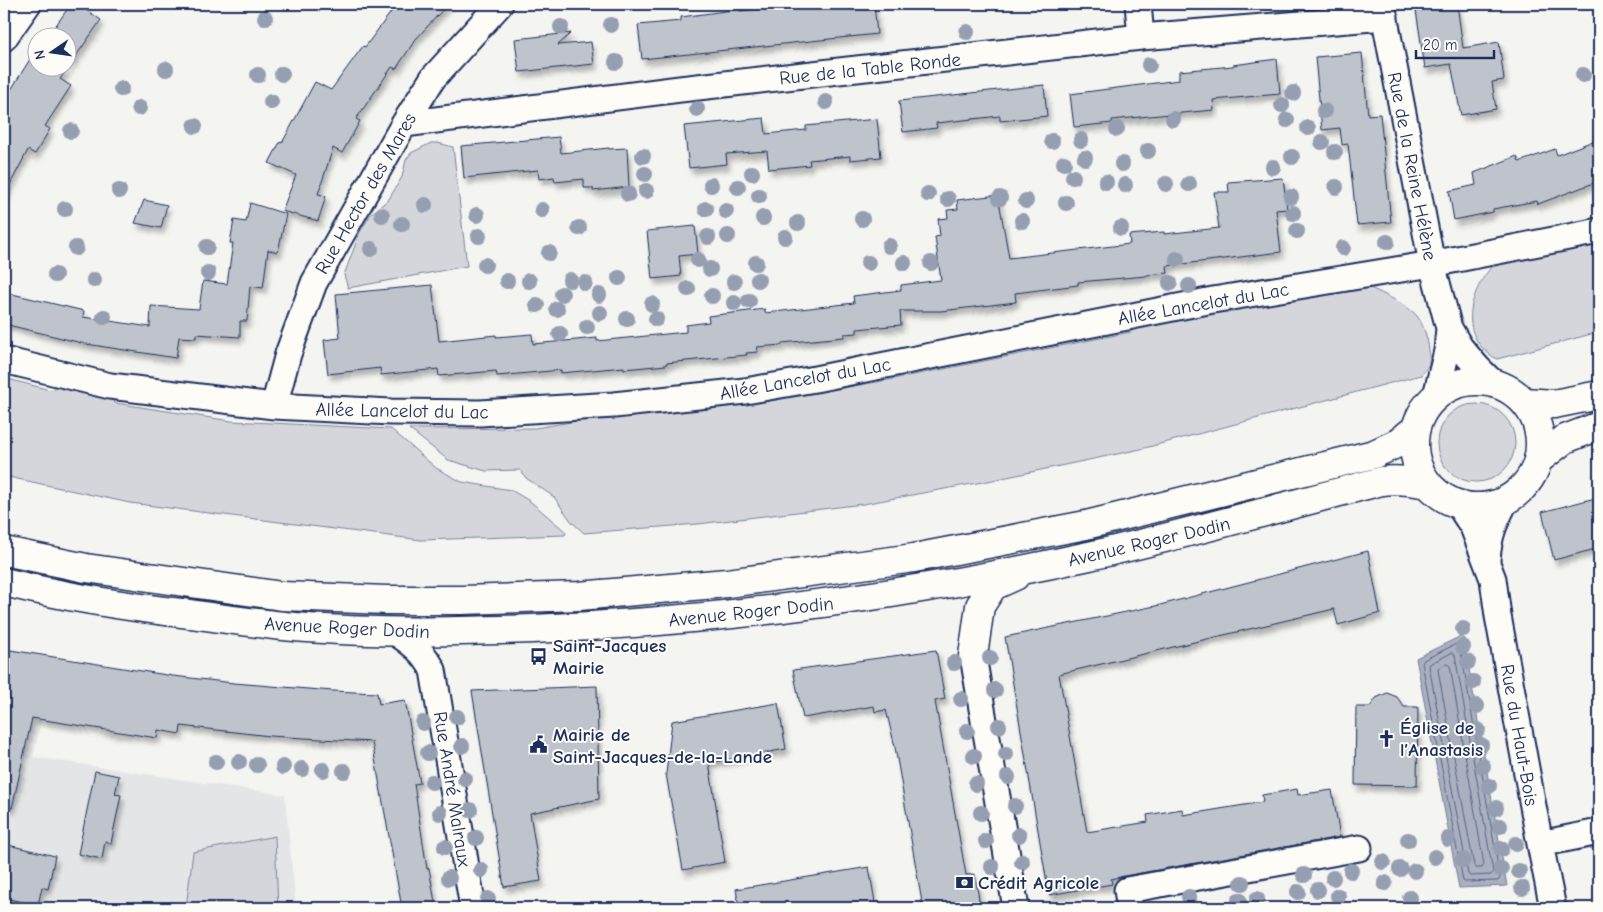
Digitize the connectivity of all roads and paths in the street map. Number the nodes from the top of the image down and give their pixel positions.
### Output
1 (28, 4) edge
2 (500, 4) edge
3 (1138, 4) edge
4 (1384, 10) edge
5 (1142, 37) junction
6 (4, 38) edge
7 (404, 124) junction
8 (1599, 231) edge
9 (1432, 264) junction
10 (1449, 328) junction
11 (4, 360) edge
12 (1493, 383) junction
13 (1599, 395) edge
14 (1436, 396) junction
15 (1524, 402) junction
16 (274, 406) junction
17 (1599, 426) edge
18 (1416, 429) junction
19 (1538, 460) junction
20 (1428, 484) junction
21 (1506, 500) junction
22 (1458, 504) junction
23 (4, 551) edge
24 (1487, 563) junction
25 (1030, 568) junction
26 (4, 582) edge
27 (395, 632) junction
28 (973, 656) joint
29 (1599, 832) edge
30 (1540, 844) junction
31 (1359, 848) dead end
32 (473, 908) edge
33 (1016, 908) edge
34 (1130, 908) edge
35 (1554, 908) edge

1 - 6 street
2 - 7 street, Rue Hector des Mares
3 - 5 street
4 - 5 street, Rue de la Table Ronde
4 - 9 street, Rue de la Reine Hélène
5 - 7 street, Rue de la Table Ronde
7 - 16 street, Rue Hector des Mares
8 - 9 street, Allée Lancelot du Lac
9 - 10 street, Rue de la Reine Hélène
9 - 16 street, Allée Lancelot du Lac
10 - 12 street, Rue de la Reine Hélène
10 - 14 street, Rue de la Reine Hélène
11 - 16 street, Allée Lancelot du Lac
12 - 14 main road
12 - 15 main road
13 - 15 main road
14 - 18 main road
15 - 19 main road
17 - 19 main road
18 - 20 main road
18 - 23 main road, Avenue Roger Dodin
19 - 21 main road
20 - 22 main road
20 - 25 main road, Avenue Roger Dodin
21 - 22 main road
21 - 24 street, Rue du Haut-Bois
22 - 24 street, Rue du Haut-Bois
24 - 30 street, Rue du Haut-Bois
25 - 27 main road, Avenue Roger Dodin
25 - 28 main road
26 - 27 main road, Avenue Roger Dodin
27 - 32 street, Rue André Malraux
28 - 33 street
29 - 30 street
30 - 35 street, Rue du Haut-Bois
31 - 34 street

